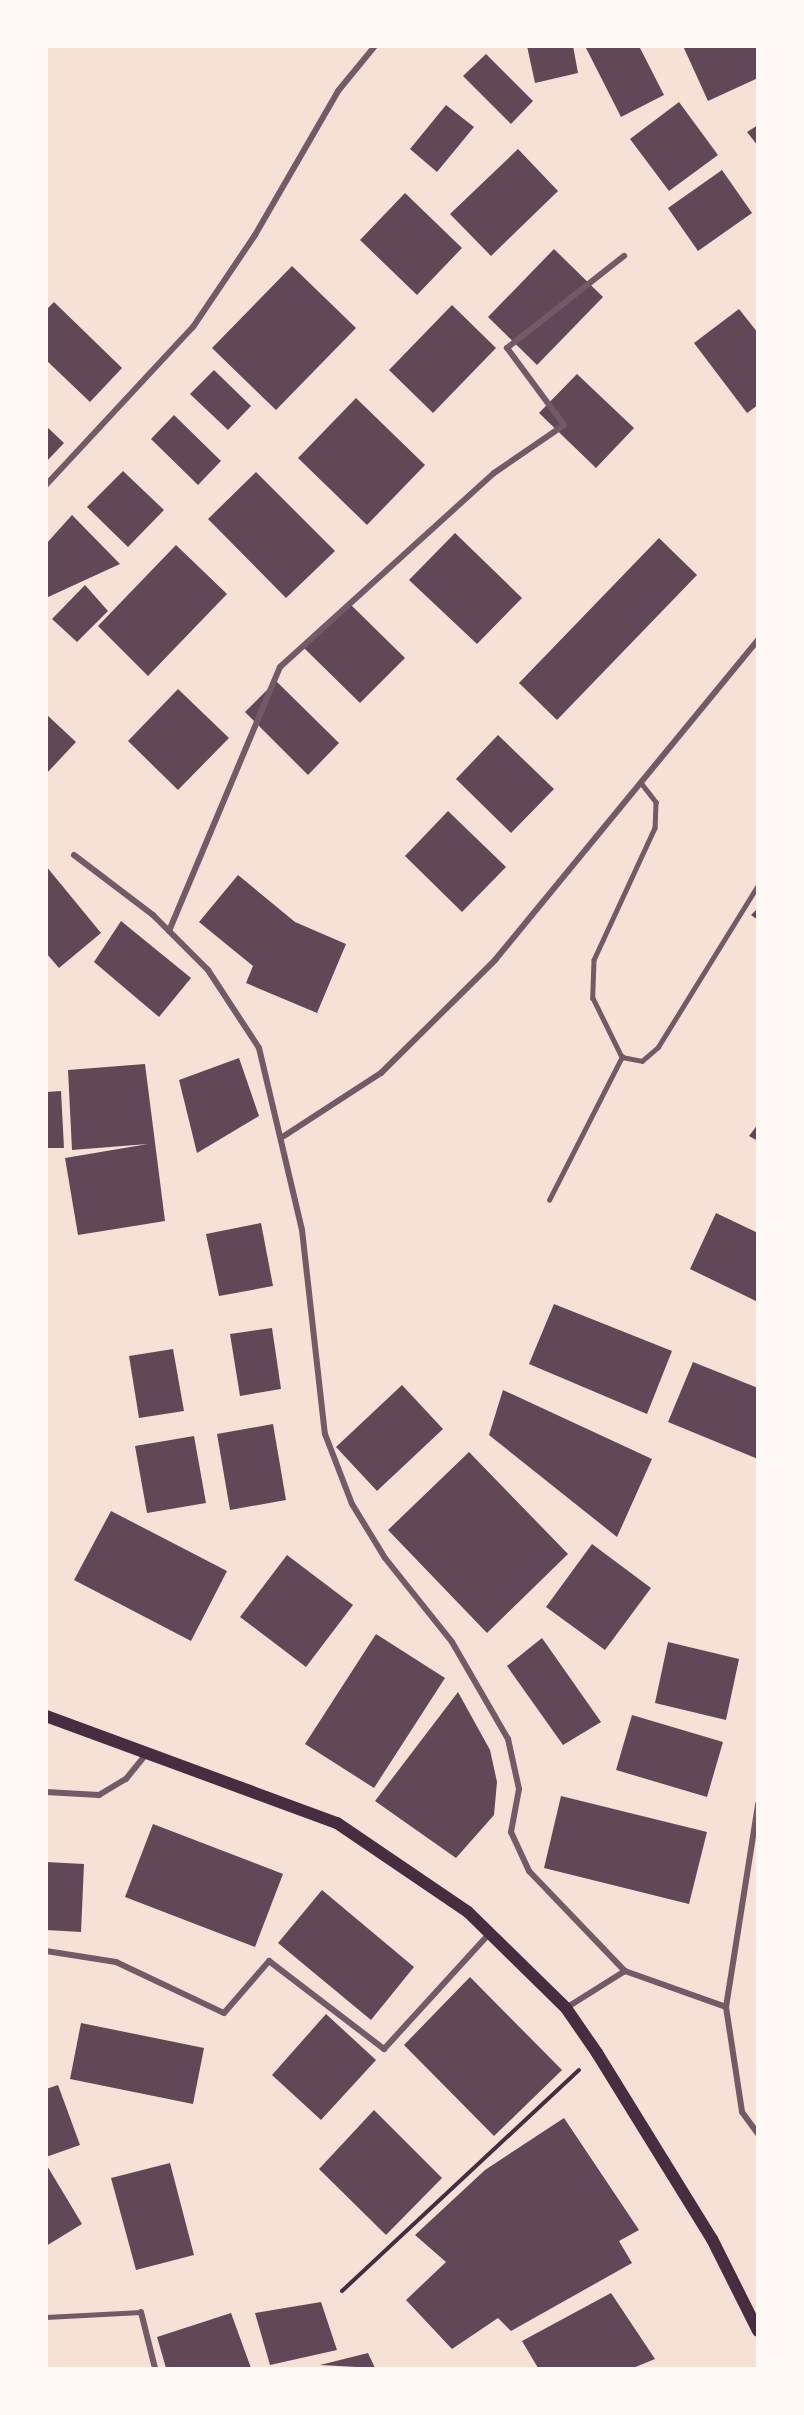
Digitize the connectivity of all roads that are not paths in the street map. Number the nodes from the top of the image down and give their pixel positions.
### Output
1 (375, 46) edge
2 (624, 256) dead end
3 (46, 485) edge
4 (758, 640) edge
5 (642, 784) junction
6 (74, 855) dead end
7 (758, 885) edge
8 (169, 931) junction
9 (622, 1057) junction
10 (284, 1136) junction
11 (549, 1200) dead end
12 (46, 1716) edge
13 (149, 1750) junction
14 (46, 1792) edge
15 (758, 1804) edge
16 (490, 1933) junction
17 (46, 1951) edge
18 (625, 1971) junction
19 (726, 2007) junction
20 (566, 2008) junction
21 (758, 2134) edge
22 (141, 2312) joint
23 (46, 2317) edge
24 (758, 2331) edge
25 (156, 2368) edge

1 - 3 street
2 - 8 street
4 - 5 street
5 - 9 lane
5 - 10 street
6 - 8 street
7 - 9 lane
8 - 10 street
9 - 11 lane
10 - 18 street
12 - 13 main road
13 - 14 street
13 - 16 main road
15 - 19 street
16 - 17 street
16 - 20 main road
18 - 19 street
18 - 20 street
19 - 21 street
20 - 24 main road
22 - 23 lane
22 - 25 street

